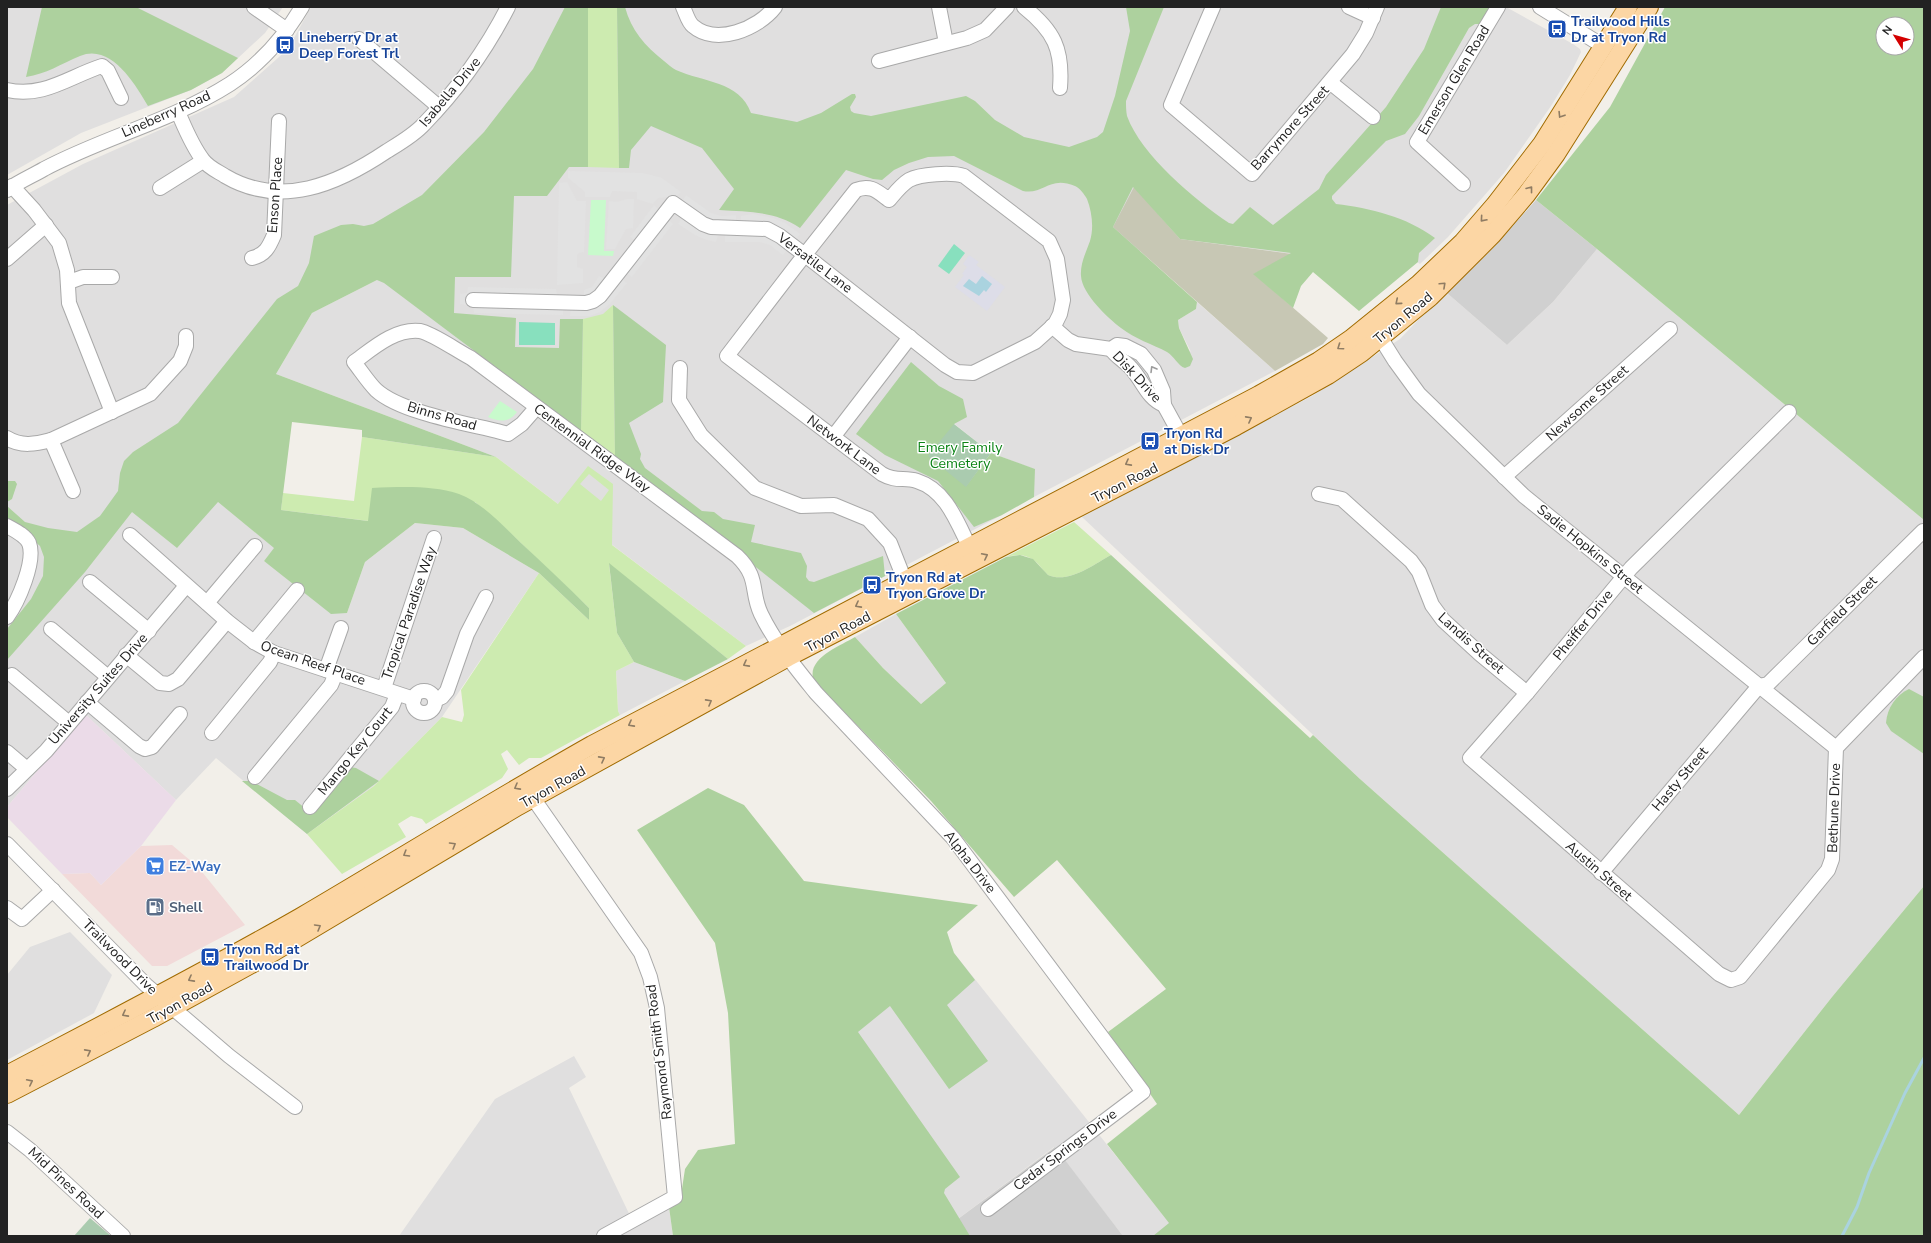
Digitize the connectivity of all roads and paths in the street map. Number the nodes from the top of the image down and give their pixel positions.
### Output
1 (254, 7) edge
2 (302, 7) edge
3 (508, 7) edge
4 (683, 7) edge
5 (774, 7) edge
6 (939, 7) edge
7 (1007, 7) edge
8 (1024, 7) edge
9 (1213, 7) edge
10 (1349, 7) edge
11 (1498, 7) edge
12 (1540, 7) edge
13 (1628, 7) edge
14 (1648, 7) edge
15 (1375, 12) edge
16 (287, 30) junction
17 (359, 39) dead end
18 (946, 43) junction
19 (1603, 46) junction
20 (879, 61) dead end
21 (1331, 83) junction
22 (1060, 88) dead end
23 (7, 90) edge
24 (121, 98) dead end
25 (439, 107) junction
26 (178, 112) junction
27 (1373, 117) dead end
28 (279, 121) dead end
29 (1566, 138) junction
30 (203, 161) junction
31 (1463, 184) dead end
32 (9, 188) edge
33 (160, 188) dead end
34 (277, 192) junction
35 (46, 225) junction
36 (805, 255) junction
37 (252, 258) dead end
38 (7, 259) edge
39 (112, 277) dead end
40 (69, 282) junction
41 (473, 300) dead end
42 (1052, 326) junction
43 (1670, 329) dead end
44 (1376, 331) junction
45 (186, 336) dead end
46 (910, 336) junction
47 (354, 362) joint
48 (680, 368) dead end
49 (536, 408) junction
50 (112, 412) junction
51 (1788, 412) dead end
52 (1181, 436) junction
53 (833, 437) junction
54 (7, 438) edge
55 (51, 440) junction
56 (1504, 477) junction
57 (73, 492) dead end
58 (1319, 494) dead end
59 (7, 526) edge
60 (1923, 531) dead end
61 (130, 535) dead end
62 (434, 538) dead end
63 (254, 546) dead end
64 (969, 546) junction
65 (1624, 576) junction
66 (905, 581) junction
67 (90, 582) dead end
68 (186, 586) junction
69 (297, 590) dead end
70 (486, 597) dead end
71 (206, 603) junction
72 (7, 616) edge
73 (227, 621) junction
74 (341, 628) dead end
75 (51, 629) dead end
76 (148, 631) junction
77 (254, 642) junction
78 (274, 652) junction
79 (784, 652) junction
80 (126, 655) junction
81 (1924, 656) edge
82 (331, 671) junction
83 (12, 675) dead end
84 (108, 677) junction
85 (1759, 686) junction
86 (384, 688) junction
87 (1527, 693) junction
88 (397, 694) junction
89 (87, 702) junction
90 (180, 714) dead end
91 (69, 723) junction
92 (212, 733) dead end
93 (1836, 748) junction
94 (7, 752) edge
95 (1470, 758) joint
96 (27, 770) junction
97 (255, 777) dead end
98 (7, 788) edge
99 (533, 798) junction
100 (310, 807) dead end
101 (7, 844) edge
102 (1601, 873) junction
103 (53, 890) junction
104 (7, 908) edge
105 (1731, 980) joint
106 (159, 996) junction
107 (174, 1007) junction
108 (7, 1075) edge
109 (1143, 1092) joint
110 (7, 1094) edge
111 (295, 1107) dead end
112 (7, 1132) edge
113 (988, 1209) dead end
114 (123, 1236) edge
115 (604, 1236) edge

1 - 16 street
2 - 16 street, Lineberry Road
3 - 25 street, Isabella Drive
4 - 5 street
6 - 18 street
7 - 18 street
8 - 22 street
9 - 21 street, Barrymore Street
10 - 15 street
11 - 31 street, Emerson Glen Road
12 - 19 street
13 - 19 main road, Tryon Road
14 - 29 main road, Tryon Road
15 - 21 street, Barrymore Street
16 - 26 street, Lineberry Road
17 - 25 street
18 - 20 street
19 - 29 main road
19 -> 44 main road, Tryon Road
21 - 27 street
23 - 24 street
25 - 34 street, Isabella Drive
26 - 30 street, Isabella Drive
26 - 32 street, Lineberry Road
28 - 34 street, Enson Place
44 -> 29 main road, Tryon Road
30 - 33 street
30 - 34 street, Isabella Drive
32 - 35 street
34 - 37 street, Enson Place
35 - 38 street
35 - 40 street
36 - 41 street, Versatile Lane
36 - 42 street, Versatile Lane
36 - 46 street, Versatile Lane
36 - 53 street, Network Lane
39 - 40 street
40 - 50 street
42 - 46 street, Versatile Lane
42 - 52 street, Disk Drive
43 - 56 street, Newsome Street
44 -> 52 main road, Tryon Road
44 - 56 street, Sadie Hopkins Street
79 -> 44 main road, Tryon Road
45 - 50 street
46 - 53 street
47 - 49 street, Centennial Ridge Way
47 - 49 street, Binns Road
48 - 66 street
49 - 79 street, Centennial Ridge Way
50 - 55 street
51 - 65 street, Pheiffer Drive
52 -> 64 main road, Tryon Road
53 - 64 street, Network Lane
54 - 55 street
55 - 57 street
56 - 65 street, Sadie Hopkins Street
58 - 87 street, Landis Street
59 - 72 street
60 - 85 street, Garfield Street
61 - 68 street, Ocean Reef Place
62 - 86 street, Tropical Paradise Way
63 - 71 street
64 - 66 main road, Tryon Road
65 - 85 street, Sadie Hopkins Street
65 - 87 street, Pheiffer Drive
66 -> 79 main road, Tryon Road
67 - 76 street
68 - 71 street, Ocean Reef Place
68 - 76 street, University Suites Drive
69 - 77 street
70 - 88 street, Ocean Reef Place
71 - 73 street, Ocean Reef Place
73 - 77 street, Ocean Reef Place
73 - 80 street
74 - 82 street
75 - 84 street
76 - 80 street, University Suites Drive
77 - 78 street, Ocean Reef Place
78 - 82 street, Ocean Reef Place
78 - 92 street
99 -> 79 main road, Tryon Road
79 -> 106 main road, Tryon Road
79 - 109 street, Alpha Drive
80 - 84 street, University Suites Drive
81 - 93 street, Bethune Drive
82 - 86 street, Ocean Reef Place
82 - 97 street
83 - 91 street
84 - 89 street, University Suites Drive
85 - 93 street, Sadie Hopkins Street
85 - 102 street, Hasty Street
86 - 88 street, Ocean Reef Place
87 - 95 street, Pheiffer Drive
88 - 100 street, Mango Key Court
89 - 90 street
89 - 91 street, University Suites Drive
91 - 96 street, University Suites Drive
93 - 105 street, Bethune Drive
94 - 96 street
95 - 102 street, Austin Street
96 - 98 street, University Suites Drive
107 -> 99 main road, Tryon Road
99 - 115 street, Raymond Smith Road
101 - 103 street, Trailwood Drive
102 - 105 street, Austin Street
103 - 104 street
103 - 106 street, Trailwood Drive
106 - 107 street, Trailwood Drive
106 -> 108 main road, Tryon Road
110 -> 107 main road, Tryon Road
107 - 111 street, Trailwood Drive
109 - 113 street, Cedar Springs Drive
112 - 114 street, Mid Pines Road

